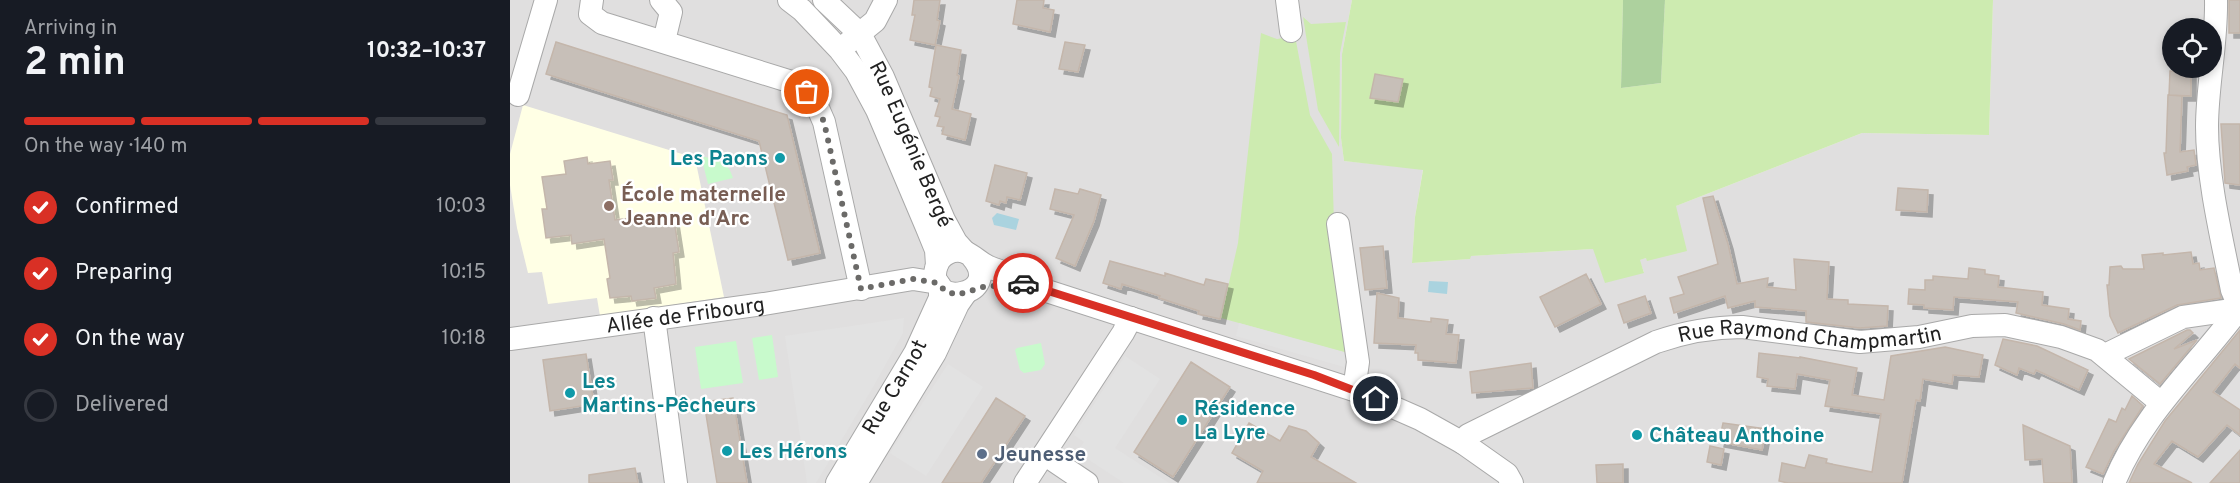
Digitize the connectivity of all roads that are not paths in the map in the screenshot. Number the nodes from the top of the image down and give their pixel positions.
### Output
1 (546, 0) edge
2 (592, 0) edge
3 (661, 0) edge
4 (789, 0) edge
5 (824, 0) edge
6 (886, 0) edge
7 (1287, 0) edge
8 (2216, 0) edge
9 (1291, 31) dead end
10 (860, 34) junction
11 (664, 41) junction
12 (840, 50) junction
13 (518, 95) dead end
14 (1338, 224) dead end
15 (968, 254) junction
16 (938, 278) junction
17 (1022, 283) junction
18 (861, 289) junction
19 (968, 292) junction
20 (2240, 309) edge
21 (654, 318) junction
22 (1131, 318) junction
23 (510, 339) edge
24 (2105, 355) junction
25 (1354, 390) junction
26 (2161, 403) junction
27 (1469, 448) junction
28 (1044, 454) junction
29 (676, 483) edge
30 (837, 483) edge
31 (856, 483) edge
32 (1025, 483) edge
33 (1087, 483) edge
34 (1490, 483) edge
35 (1512, 483) edge
36 (2114, 483) edge

1 - 13 street
2 - 11 street
3 - 11 street
4 - 12 street, Rue Eugénie Bergé
5 - 10 street, Rue Eugénie Bergé
6 - 10 street
7 - 9 street
8 - 20 street
10 - 12 street
10 - 15 street, Rue Eugénie Bergé
11 - 18 street
12 - 16 street, Rue Eugénie Bergé
14 - 25 street
15 - 16 street
15 - 17 street
15 - 19 street
16 - 18 street, Allée de Fribourg
16 - 19 street
16 - 30 street, Rue Carnot
17 - 19 street
17 - 22 street
18 - 21 street, Allée de Fribourg
19 - 31 street, Rue Carnot
20 - 24 street
20 - 26 street
21 - 23 street, Allée de Fribourg
21 - 29 street
22 - 25 street
22 - 28 street
24 - 26 street, Rue Raymond Champmartin
24 - 27 street, Rue Raymond Champmartin
25 - 27 street
26 - 36 street
27 - 34 street
27 - 35 street
28 - 32 street
28 - 33 street

